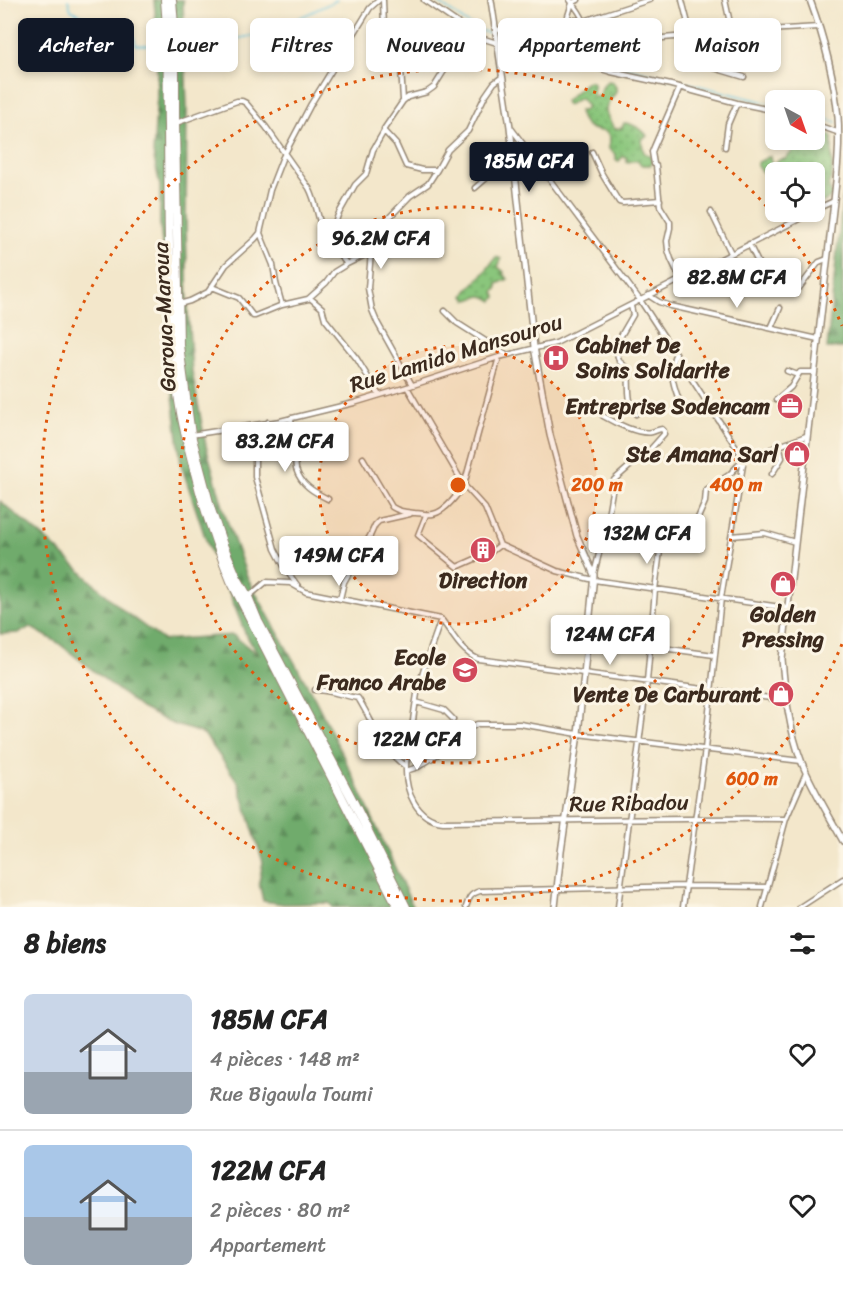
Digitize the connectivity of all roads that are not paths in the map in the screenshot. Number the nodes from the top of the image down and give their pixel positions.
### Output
1 (165, 0) edge
2 (172, 0) edge
3 (381, 0) edge
4 (424, 0) edge
5 (490, 0) edge
6 (578, 0) edge
7 (649, 0) edge
8 (682, 0) edge
9 (725, 0) edge
10 (810, 0) edge
11 (571, 2) edge
12 (168, 18) edge
13 (172, 18) edge
14 (450, 18) edge
15 (567, 18) edge
16 (582, 18) edge
17 (593, 18) edge
18 (687, 18) edge
19 (729, 18) edge
20 (820, 27) junction
21 (781, 29) edge
22 (495, 31) junction
23 (498, 31) edge
24 (486, 39) edge
25 (497, 42) junction
26 (171, 72) edge
27 (173, 72) edge
28 (443, 72) edge
29 (727, 72) edge
30 (502, 77) junction
31 (744, 77) dead end
32 (680, 87) junction
33 (403, 101) junction
34 (736, 103) junction
35 (765, 109) edge
36 (175, 123) junction
37 (825, 127) edge
38 (510, 128) junction
39 (384, 131) junction
40 (837, 131) junction
41 (725, 147) dead end
42 (592, 152) dead end
43 (285, 153) junction
44 (514, 163) junction
45 (437, 170) junction
46 (475, 188) dead end
47 (660, 200) junction
48 (834, 201) junction
49 (825, 206) edge
50 (711, 212) dead end
51 (792, 222) edge
52 (260, 233) junction
53 (329, 241) junction
54 (748, 244) junction
55 (371, 252) junction
56 (731, 253) junction
57 (827, 259) junction
58 (347, 264) junction
59 (680, 278) junction
60 (767, 281) dead end
61 (212, 287) junction
62 (800, 287) dead end
63 (648, 295) junction
64 (310, 298) junction
65 (640, 300) junction
66 (178, 304) junction
67 (282, 305) junction
68 (631, 306) junction
69 (780, 308) dead end
70 (445, 311) dead end
71 (771, 328) junction
72 (818, 339) junction
73 (534, 347) junction
74 (676, 353) junction
75 (507, 355) junction
76 (499, 357) junction
77 (787, 371) dead end
78 (814, 372) junction
79 (798, 375) junction
80 (409, 386) junction
81 (379, 395) junction
82 (776, 400) dead end
83 (684, 413) dead end
84 (636, 414) dead end
85 (603, 416) dead end
86 (291, 418) junction
87 (268, 422) junction
88 (191, 435) junction
89 (807, 436) junction
90 (780, 447) junction
91 (363, 458) dead end
92 (744, 459) junction
93 (772, 474) dead end
94 (464, 485) junction
95 (328, 499) dead end
96 (418, 513) junction
97 (426, 515) junction
98 (694, 527) dead end
99 (732, 536) junction
100 (795, 542) junction
101 (661, 543) dead end
102 (500, 545) junction
103 (594, 578) junction
104 (300, 589) junction
105 (655, 590) junction
106 (248, 597) junction
107 (340, 598) junction
108 (722, 598) junction
109 (787, 608) junction
110 (441, 619) junction
111 (588, 638) junction
112 (650, 645) junction
113 (714, 655) junction
114 (585, 674) junction
115 (647, 681) junction
116 (315, 690) dead end
117 (711, 691) junction
118 (785, 700) junction
119 (416, 702) junction
120 (453, 719) dead end
121 (578, 734) junction
122 (640, 741) junction
123 (705, 749) junction
124 (802, 761) junction
125 (406, 769) junction
126 (807, 773) junction
127 (694, 818) junction
128 (786, 819) junction
129 (566, 821) junction
130 (630, 821) junction
131 (843, 840) edge
132 (843, 879) edge
133 (685, 886) junction
134 (768, 887) junction
135 (620, 888) junction
136 (556, 889) junction
137 (398, 907) edge
138 (406, 907) edge
139 (466, 907) edge
140 (555, 907) edge
141 (618, 907) edge
142 (682, 907) edge
143 (762, 907) edge
144 (800, 907) edge

1 - 12 highway, Garoua-Maroua
2 - 13 highway, Garoua-Maroua
3 - 33 street
3 - 43 street
4 - 14 street
5 - 22 street
6 - 11 street
7 - 17 street
8 - 18 street
9 - 19 street
10 - 20 street
11 - 15 street
11 - 16 street
20 - 21 street
20 - 40 street
22 - 23 street
22 - 25 street
24 - 25 street
25 - 30 street
25 - 32 street
26 - 137 highway, Garoua-Maroua
27 - 36 highway, Garoua-Maroua
28 - 33 street
29 - 31 street
30 - 38 street
30 - 45 street
32 - 34 street
32 - 47 street
33 - 39 street
34 - 35 street
34 - 41 street
36 - 43 street
36 - 66 highway, Garoua-Maroua
37 - 40 street
38 - 44 street
38 - 65 street
39 - 45 street
39 - 53 street
40 - 48 street
42 - 47 street
43 - 52 street
43 - 53 street
44 - 46 street
44 - 73 street
45 - 55 street
47 - 59 street
48 - 49 street, Rue Lamido Mansourou
48 - 57 street
50 - 56 street
51 - 54 street, Rue Lamido Mansourou
52 - 61 street
52 - 67 street
53 - 58 street
54 - 56 street, Rue Lamido Mansourou
54 - 60 street
55 - 58 street
55 - 80 street
56 - 59 street, Rue Lamido Mansourou
57 - 62 street
57 - 72 street
58 - 64 street
59 - 63 street, Rue Lamido Mansourou
61 - 66 street
61 - 67 street
63 - 65 street, Rue Lamido Mansourou
63 - 71 street
64 - 67 street
64 - 81 street
65 - 68 street, Rue Lamido Mansourou
65 - 74 street
66 - 88 highway, Garoua-Maroua
68 - 73 street, Rue Lamido Mansourou
68 - 84 street
69 - 71 street
70 - 75 street
71 - 72 street
72 - 78 street
73 - 75 street, Rue Lamido Mansourou
73 - 103 street
74 - 83 street
74 - 92 street
75 - 76 street, Rue Lamido Mansourou
76 - 80 street, Rue Lamido Mansourou
76 - 94 street
77 - 79 street
78 - 79 street
78 - 89 street
79 - 82 street
80 - 81 street, Rue Lamido Mansourou
80 - 94 street
81 - 86 street, Rue Lamido Mansourou
85 - 103 street
86 - 87 street, Rue Lamido Mansourou
86 - 95 street
87 - 88 street, Rue Lamido Mansourou
87 - 104 street
88 - 106 highway, Garoua-Maroua
89 - 90 street
89 - 100 street
90 - 92 street
90 - 93 street
91 - 96 street
92 - 98 street
92 - 99 street
94 - 97 street
94 - 102 street
96 - 97 street
96 - 107 street
97 - 102 street
99 - 100 street
99 - 108 street
100 - 109 street
101 - 105 street
102 - 103 street
103 - 105 street
103 - 111 street
104 - 106 street
104 - 107 street
105 - 108 street
105 - 112 street
106 - 138 highway, Garoua-Maroua
107 - 110 street
108 - 109 street
108 - 113 street
109 - 118 street
110 - 114 street
110 - 119 street
111 - 112 street
111 - 114 street
112 - 113 street
112 - 115 street
113 - 117 street
114 - 115 street
114 - 121 street
115 - 117 street
115 - 122 street
116 - 125 street
117 - 118 street
117 - 123 street
118 - 124 street
119 - 120 street
119 - 125 street
121 - 122 street
121 - 125 street
121 - 129 street
122 - 123 street
122 - 130 street
123 - 124 street
123 - 127 street
124 - 126 street
125 - 129 street, Rue Ribadou
126 - 128 street
126 - 131 street
127 - 128 street, Rue Ribadou
127 - 130 street, Rue Ribadou
127 - 133 street
128 - 134 street
129 - 130 street, Rue Ribadou
129 - 136 street
130 - 135 street
132 - 144 street
133 - 134 street
133 - 135 street
133 - 142 street
134 - 143 street
135 - 136 street
135 - 141 street
136 - 139 street
136 - 140 street

